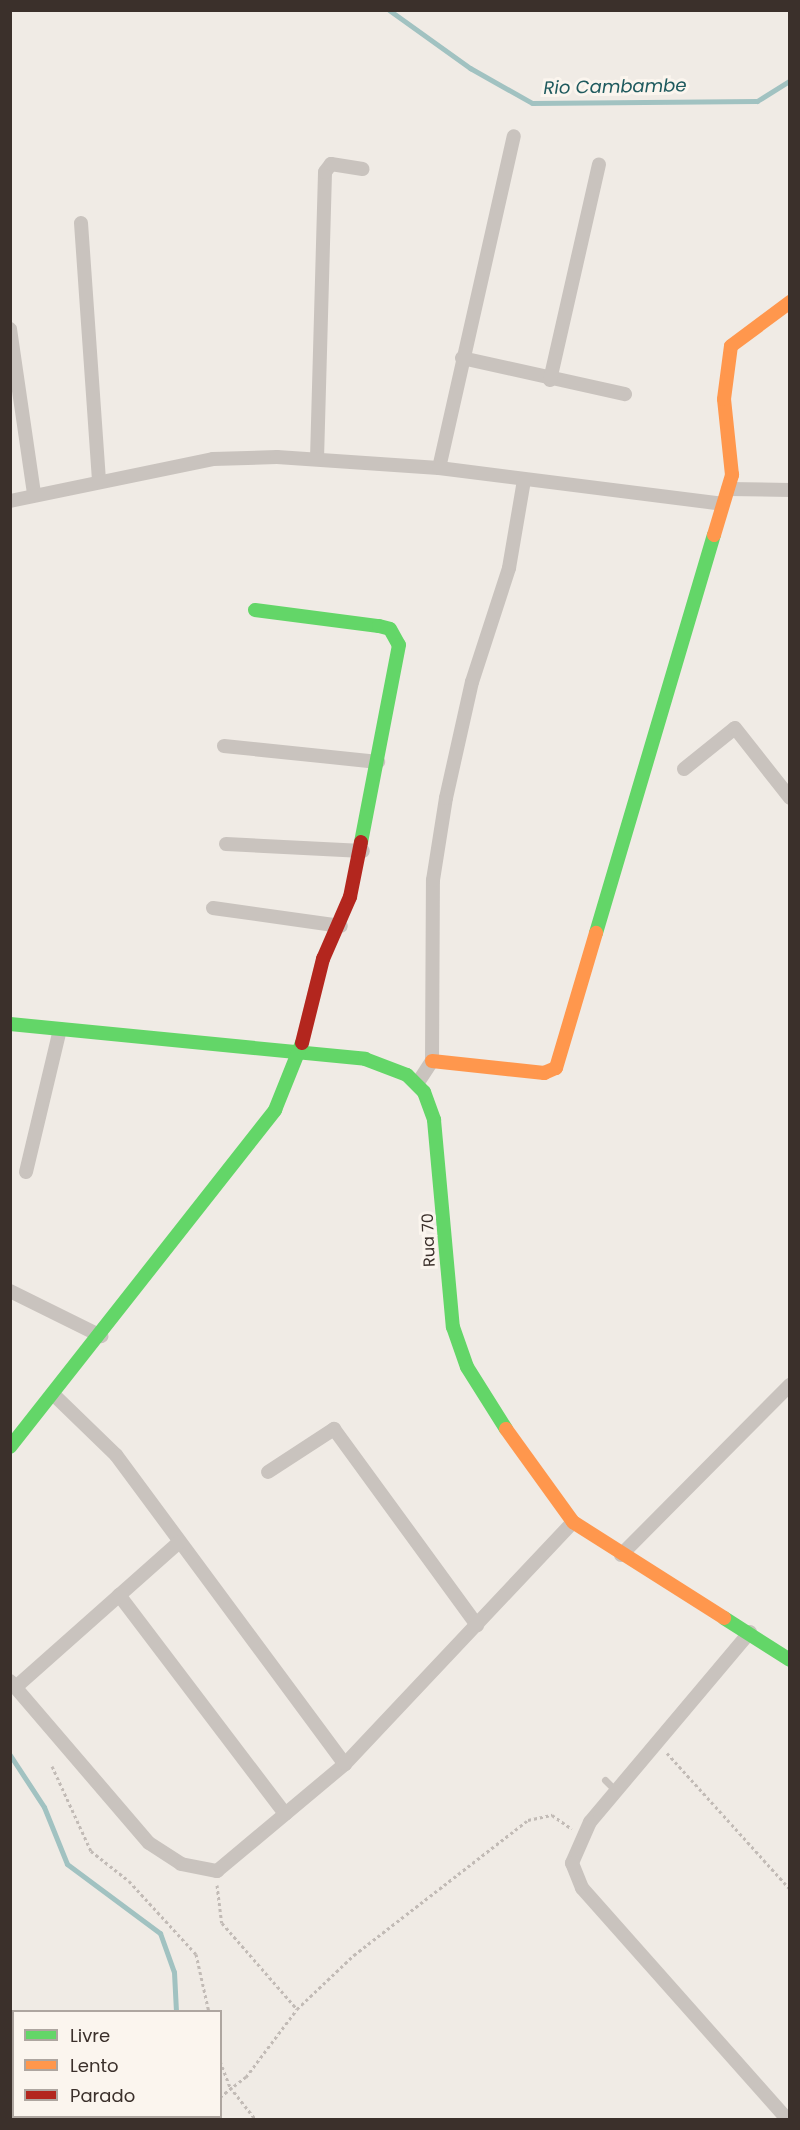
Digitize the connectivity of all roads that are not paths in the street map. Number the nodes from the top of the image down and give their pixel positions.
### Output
1 (514, 136) dead end
2 (599, 164) dead end
3 (363, 169) dead end
4 (81, 223) dead end
5 (789, 302) edge
6 (10, 330) edge
7 (462, 358) junction
8 (550, 380) junction
9 (625, 394) dead end
10 (317, 459) junction
11 (439, 468) junction
12 (99, 479) junction
13 (524, 480) junction
14 (728, 489) junction
15 (789, 490) edge
16 (34, 493) junction
17 (10, 501) edge
18 (722, 504) junction
19 (255, 610) dead end
20 (224, 746) dead end
21 (378, 762) junction
22 (684, 769) dead end
23 (789, 798) edge
24 (226, 844) dead end
25 (363, 851) junction
26 (213, 908) dead end
27 (341, 926) junction
28 (10, 1024) edge
29 (60, 1029) junction
30 (300, 1051) junction
31 (432, 1061) junction
32 (417, 1083) junction
33 (26, 1172) dead end
34 (10, 1291) edge
35 (101, 1336) junction
36 (789, 1385) edge
37 (53, 1394) junction
38 (10, 1447) edge
39 (268, 1472) dead end
40 (573, 1522) junction
41 (179, 1542) junction
42 (621, 1555) junction
43 (119, 1595) junction
44 (477, 1625) junction
45 (750, 1632) junction
46 (789, 1660) edge
47 (14, 1684) edge
48 (345, 1764) junction
49 (285, 1814) junction
50 (788, 2120) edge

1 - 7 street
2 - 8 street
3 - 10 street
4 - 12 street
5 - 14 street
6 - 16 street
7 - 8 street
7 - 11 street
8 - 9 street
10 - 11 street
10 - 12 street
11 - 13 street
12 - 16 street
13 - 18 street
13 - 31 street
14 - 15 street
14 - 18 street
16 - 17 street
18 - 31 street
19 - 21 street
20 - 21 street
21 - 25 street
22 - 23 street
24 - 25 street
25 - 27 street
26 - 27 street
27 - 30 street
28 - 29 street
29 - 30 street
29 - 33 street
30 - 32 street
30 - 35 street
31 - 32 street
32 - 40 street, Rua 70
34 - 35 street
35 - 37 street
36 - 42 street
37 - 38 street
37 - 41 street
39 - 44 street
40 - 42 street, Rua 70
40 - 44 street
41 - 43 street
41 - 48 street
42 - 45 street, Rua 70
43 - 47 street
43 - 49 street
44 - 48 street
45 - 46 street, Rua 70
45 - 50 street
47 - 49 street
48 - 49 street

